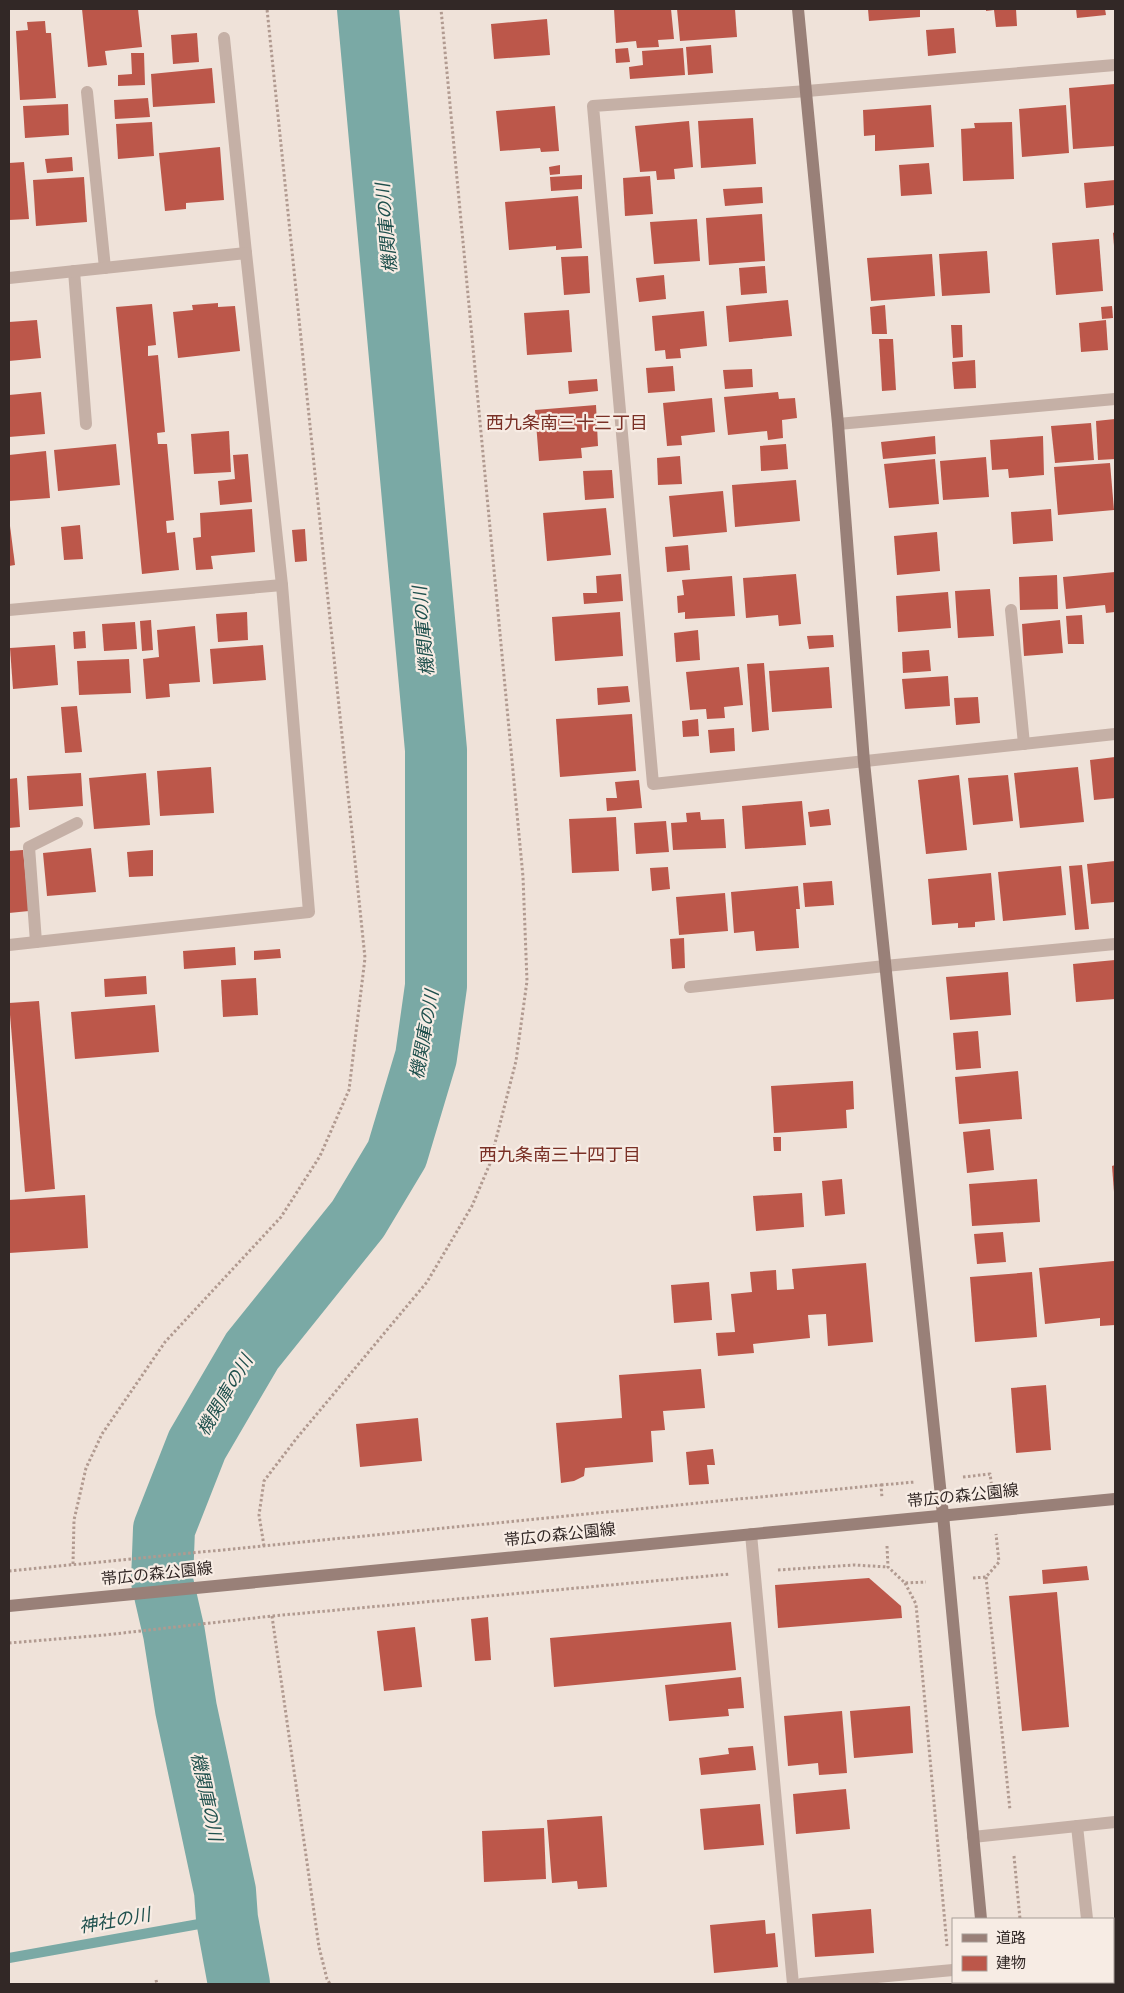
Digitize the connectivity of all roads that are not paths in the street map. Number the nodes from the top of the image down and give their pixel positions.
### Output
1 (798, 9) edge
2 (224, 38) dead end
3 (1115, 65) edge
4 (807, 91) junction
5 (87, 92) dead end
6 (246, 253) junction
7 (105, 268) junction
8 (74, 271) junction
9 (9, 278) edge
10 (1115, 399) edge
11 (86, 424) dead end
12 (838, 424) junction
13 (282, 584) junction
14 (9, 610) edge
15 (1010, 610) dead end
16 (1115, 734) edge
17 (1024, 744) junction
18 (864, 762) junction
19 (77, 823) dead end
20 (36, 942) junction
21 (1115, 944) edge
22 (9, 945) edge
23 (885, 966) junction
24 (690, 987) dead end
25 (1115, 1499) edge
26 (943, 1515) junction
27 (751, 1534) junction
28 (9, 1606) edge
29 (1115, 1822) edge
30 (1077, 1826) junction
31 (973, 1837) junction
32 (981, 1918) edge
33 (1087, 1918) edge
34 (951, 1970) edge
35 (793, 1984) edge
36 (801, 1984) edge

1 - 4 street
2 - 6 street
3 - 4 street
4 - 12 street
4 - 18 street
5 - 7 street
6 - 7 street
6 - 13 street
7 - 8 street
8 - 9 street
8 - 11 street
10 - 12 street
12 - 18 street
13 - 14 street
13 - 20 street
15 - 17 street
16 - 17 street
17 - 18 street
18 - 23 street
19 - 20 street
20 - 22 street
21 - 23 street
23 - 24 street
23 - 26 street
25 - 26 street, 帯広の森公園線
26 - 27 street, 帯広の森公園線
26 - 31 street
27 - 28 street, 帯広の森公園線
27 - 35 street
29 - 30 street
30 - 31 street
30 - 33 street
31 - 32 street
34 - 36 street

